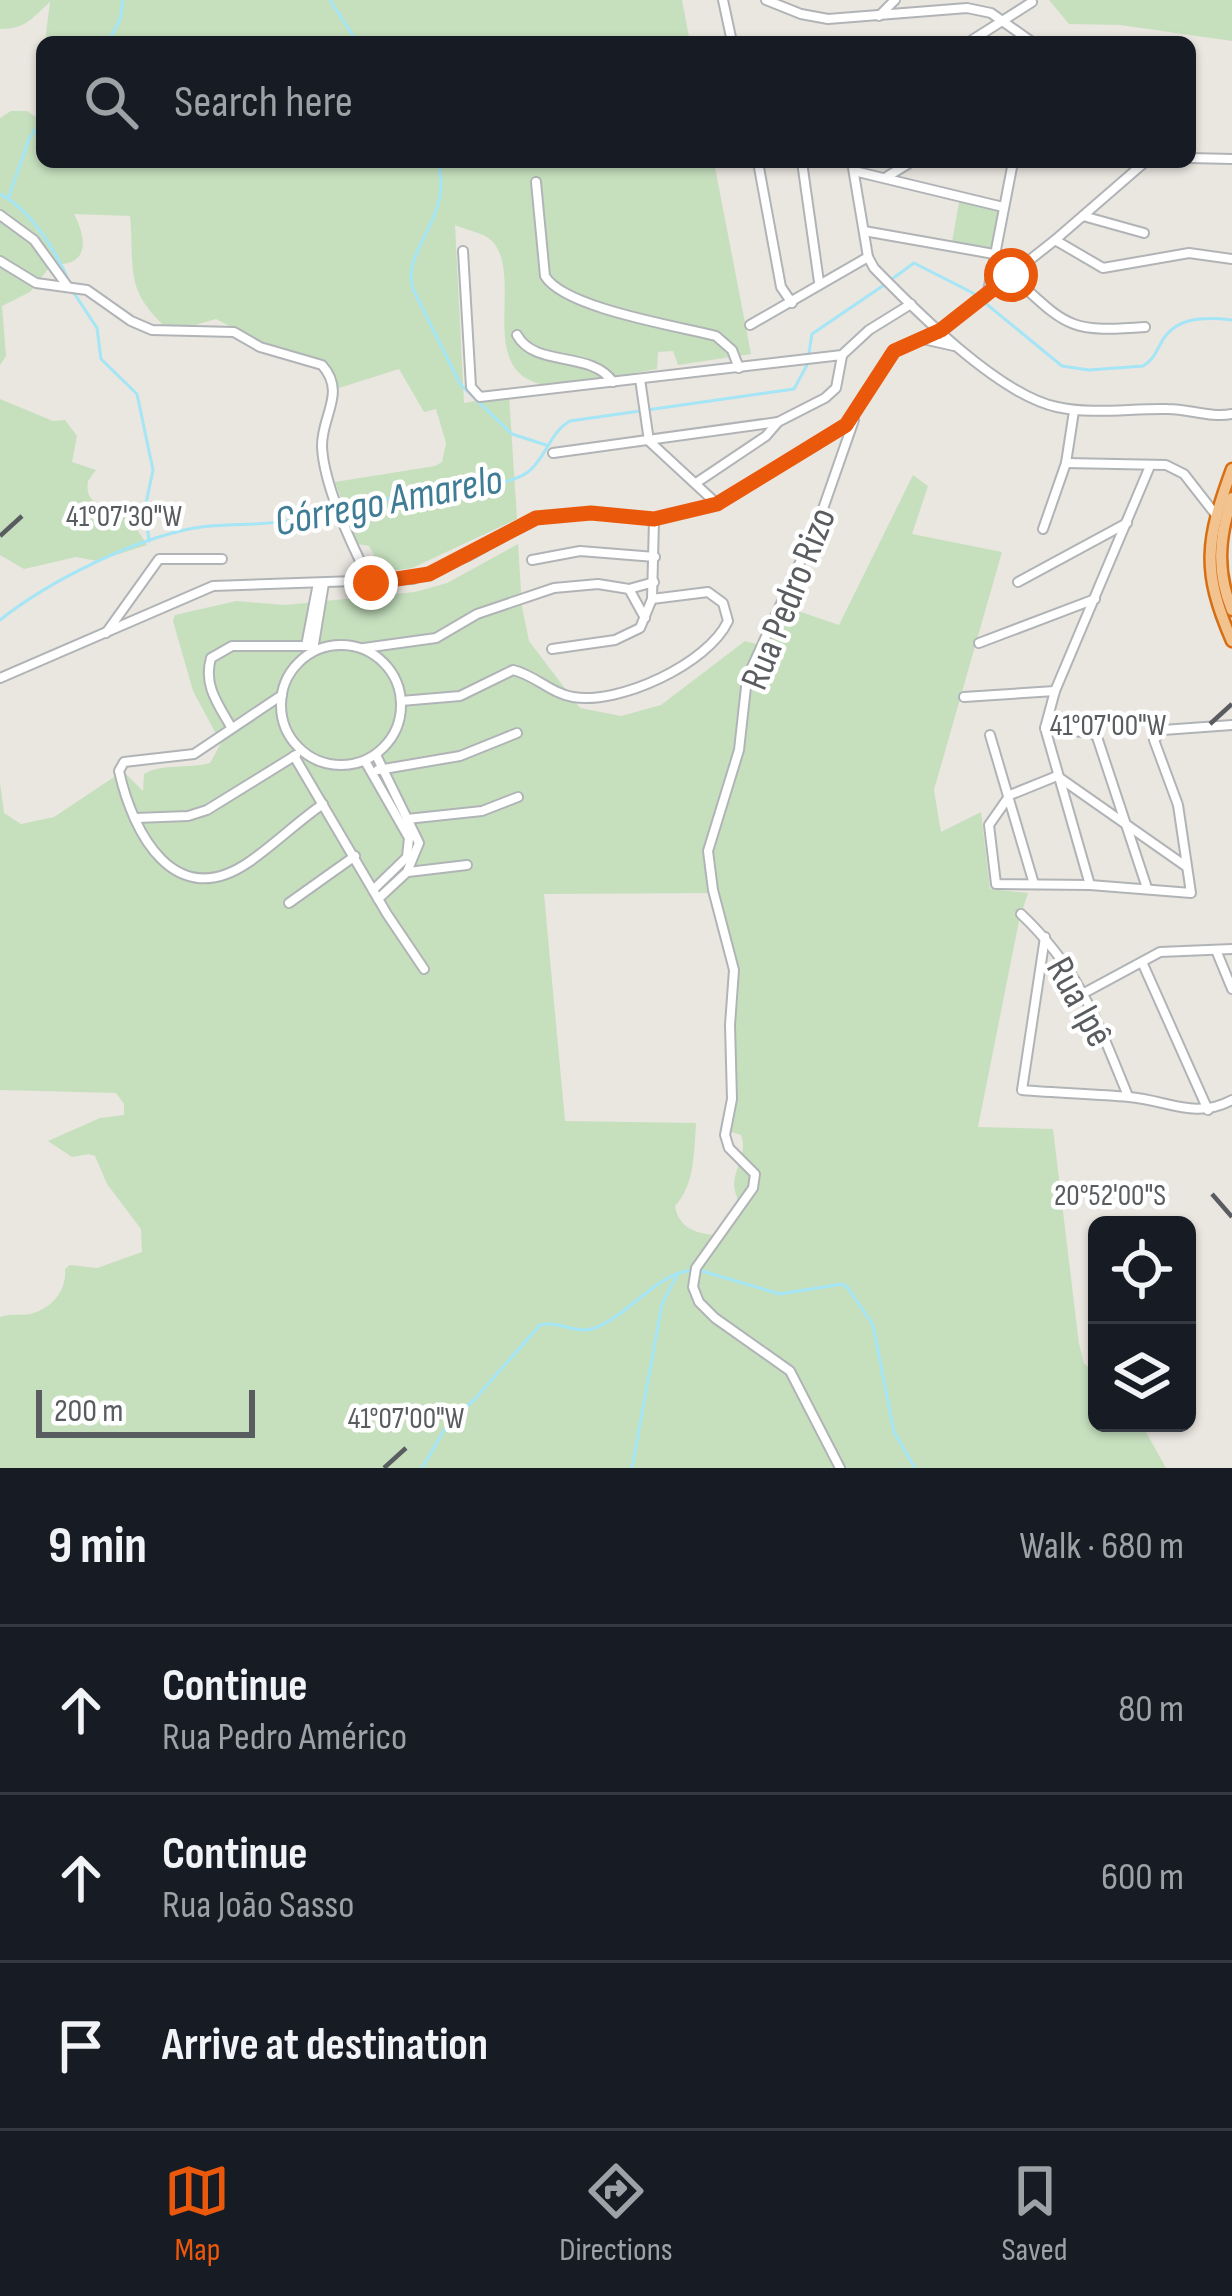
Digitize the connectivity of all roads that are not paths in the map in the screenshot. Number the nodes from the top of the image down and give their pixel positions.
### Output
1 (723, 0) edge
2 (766, 0) edge
3 (895, 0) edge
4 (1032, 2) edge
5 (876, 18) junction
6 (1003, 20) junction
7 (731, 36) edge
8 (978, 36) edge
9 (1023, 36) edge
10 (1196, 158) edge
11 (1232, 159) edge
12 (759, 168) edge
13 (803, 168) edge
14 (853, 168) edge
15 (859, 168) edge
16 (900, 168) edge
17 (1012, 168) edge
18 (1138, 168) edge
19 (886, 177) junction
20 (536, 182) dead end
21 (1004, 207) junction
22 (0, 215) edge
23 (1083, 216) junction
24 (864, 231) junction
25 (1144, 233) dead end
26 (1055, 240) junction
27 (463, 251) dead end
28 (994, 254) junction
29 (868, 257) junction
30 (1232, 259) edge
31 (0, 261) edge
32 (1011, 275) junction
33 (819, 282) junction
34 (69, 287) junction
35 (982, 297) junction
36 (791, 303) junction
37 (911, 304) junction
38 (750, 325) dead end
39 (1145, 327) dead end
40 (941, 330) junction
41 (517, 335) dead end
42 (921, 339) junction
43 (954, 346) junction
44 (842, 355) junction
45 (739, 368) junction
46 (640, 379) junction
47 (614, 382) junction
48 (1073, 410) junction
49 (1229, 415) edge
50 (856, 416) junction
51 (778, 422) junction
52 (1232, 426) edge
53 (649, 441) junction
54 (554, 454) dead end
55 (1066, 463) junction
56 (1150, 466) junction
57 (1232, 469) edge
58 (696, 482) junction
59 (1232, 498) edge
60 (717, 504) junction
61 (1216, 515) junction
62 (654, 519) junction
63 (1130, 521) junction
64 (1043, 530) dead end
65 (655, 556) junction
66 (222, 559) dead end
67 (532, 560) dead end
68 (1018, 581) dead end
69 (654, 582) junction
70 (321, 583) junction
71 (371, 583) junction
72 (629, 589) junction
73 (1097, 598) junction
74 (652, 599) junction
75 (1232, 610) edge
76 (645, 618) junction
77 (106, 633) junction
78 (1232, 641) edge
79 (979, 643) dead end
80 (362, 649) junction
81 (552, 649) dead end
82 (309, 650) junction
83 (0, 678) edge
84 (1055, 691) junction
85 (282, 695) junction
86 (964, 697) dead end
87 (401, 701) junction
88 (1232, 725) edge
89 (231, 727) junction
90 (1045, 728) junction
91 (517, 733) dead end
92 (990, 735) dead end
93 (298, 753) junction
94 (376, 755) junction
95 (365, 761) junction
96 (376, 771) junction
97 (1057, 776) junction
98 (1010, 795) junction
99 (518, 797) dead end
100 (323, 804) junction
101 (136, 818) junction
102 (404, 820) junction
103 (1126, 826) junction
104 (355, 856) junction
105 (467, 865) dead end
106 (1186, 867) junction
107 (407, 872) junction
108 (1034, 884) junction
109 (1090, 885) junction
110 (1147, 887) junction
111 (376, 894) junction
112 (289, 903) dead end
113 (1021, 914) dead end
114 (1045, 937) junction
115 (1232, 949) edge
116 (1216, 950) junction
117 (1142, 962) junction
118 (424, 970) dead end
119 (1232, 989) edge
120 (1086, 992) junction
121 (1128, 1097) junction
122 (1232, 1100) edge
123 (1208, 1110) junction
124 (841, 1468) edge

1 - 7 street
2 - 5 street
3 - 5 street
4 - 6 street
5 - 6 street
6 - 8 street
6 - 9 street
10 - 11 street
12 - 36 street
13 - 33 street
14 - 24 street
15 - 19 street
16 - 19 street
17 - 21 street
18 - 23 street
19 - 21 street
20 - 45 street
21 - 28 street
22 - 34 street
23 - 25 street
23 - 26 street
24 - 28 street
24 - 29 street
26 - 30 street
26 - 32 street
27 - 47 street
28 - 35 street
29 - 33 street
29 - 37 street
31 - 34 street
32 - 35 street
32 - 39 street
33 - 36 street
34 - 71 street
35 - 40 street
36 - 38 street
37 - 40 street
37 - 44 street
40 - 42 street
40 - 43 street
41 - 47 street
42 - 43 street
42 - 50 street
43 - 48 street
44 - 45 street
44 - 51 street
45 - 46 street
46 - 47 street
46 - 53 street
48 - 49 street
48 - 55 street
49 - 52 street
50 - 60 street
50 - 124 street, Rua Pedro Rizo
51 - 53 street
51 - 58 street
53 - 54 street
53 - 58 street
55 - 56 street
55 - 64 street
56 - 61 street
56 - 63 street
57 - 61 highway
58 - 60 street
59 - 75 highway
60 - 62 street
61 - 78 highway
62 - 65 street
62 - 71 street
63 - 68 street
63 - 73 street
65 - 67 street
65 - 69 street
66 - 77 street
69 - 72 street
69 - 74 street
70 - 71 street
70 - 77 street
70 - 82 street
72 - 76 street
72 - 80 street
73 - 79 street
73 - 84 street
74 - 76 street
74 - 87 street, Rua Pedro Rizo
76 - 81 street
77 - 83 street
80 - 82 street
80 - 87 street
82 - 85 street
82 - 89 street
84 - 86 street
84 - 90 street
85 - 89 street
85 - 93 street
87 - 94 street
88 - 106 street
89 - 101 street
90 - 97 street
90 - 103 street
91 - 96 street
92 - 98 street
93 - 95 street
93 - 100 street
93 - 101 street
94 - 95 street
94 - 96 street
95 - 96 street
96 - 102 street
97 - 98 street
97 - 103 street
97 - 109 street
98 - 108 street
98 - 108 street
99 - 102 street
100 - 101 street
100 - 104 street
102 - 107 street
102 - 111 street
103 - 106 street
103 - 110 street
104 - 111 street
104 - 112 street
105 - 107 street
106 - 110 street
107 - 111 street
108 - 109 street
109 - 110 street
111 - 118 street
113 - 114 street, Rua Ipê
114 - 120 street, Rua Ipê
114 - 121 street
115 - 116 street
116 - 117 street
116 - 119 street
117 - 120 street
117 - 123 street
120 - 121 street, Rua Ipê
121 - 123 street
122 - 123 street

